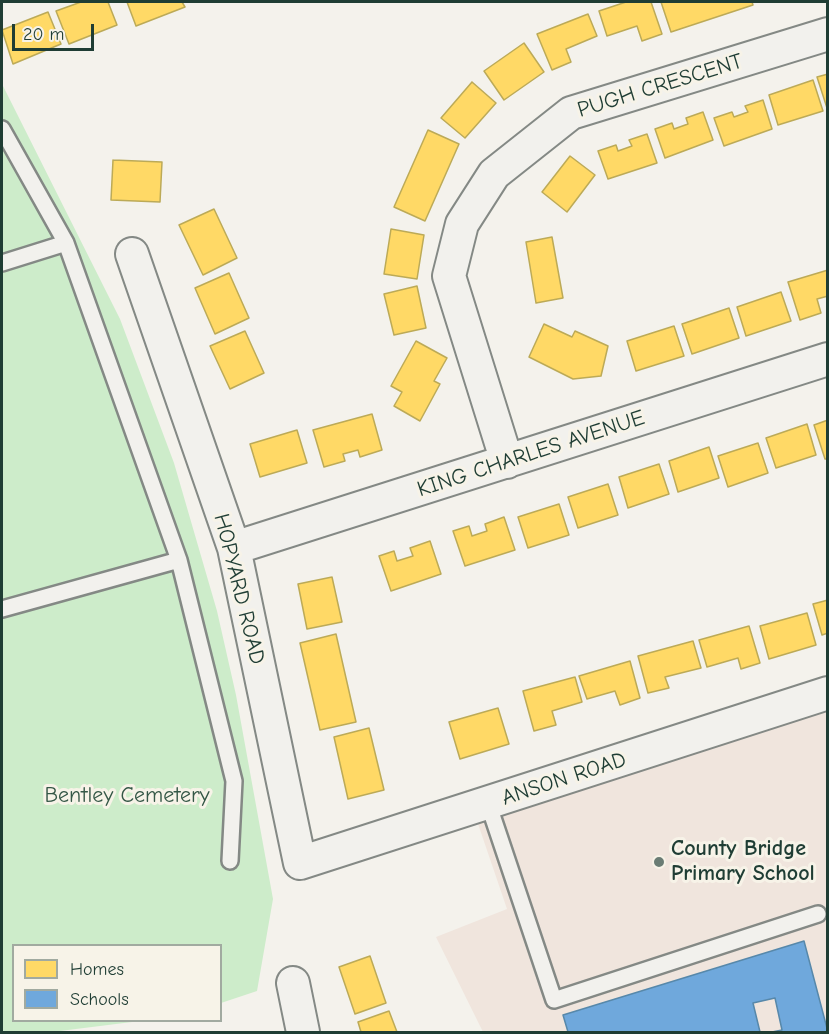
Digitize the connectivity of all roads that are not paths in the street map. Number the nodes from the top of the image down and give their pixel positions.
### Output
1 (828, 34) edge
2 (2, 129) edge
3 (66, 243) junction
4 (132, 254) dead end
5 (2, 263) edge
6 (828, 359) edge
7 (507, 462) junction
8 (234, 548) junction
9 (179, 560) junction
10 (2, 609) edge
11 (828, 693) edge
12 (488, 803) junction
13 (230, 861) dead end
14 (300, 863) joint
15 (818, 914) dead end
16 (293, 983) dead end
17 (303, 1032) edge

1 - 7 street, PUGH CRESCENT
2 - 3 lane
3 - 5 lane
3 - 9 lane
4 - 8 street, HOPYARD ROAD
6 - 7 street, KING CHARLES AVENUE
7 - 8 street, KING CHARLES AVENUE
8 - 14 street, HOPYARD ROAD
9 - 10 lane
9 - 13 lane
11 - 12 street, ANSON ROAD
12 - 14 street, ANSON ROAD
12 - 15 lane
16 - 17 street

